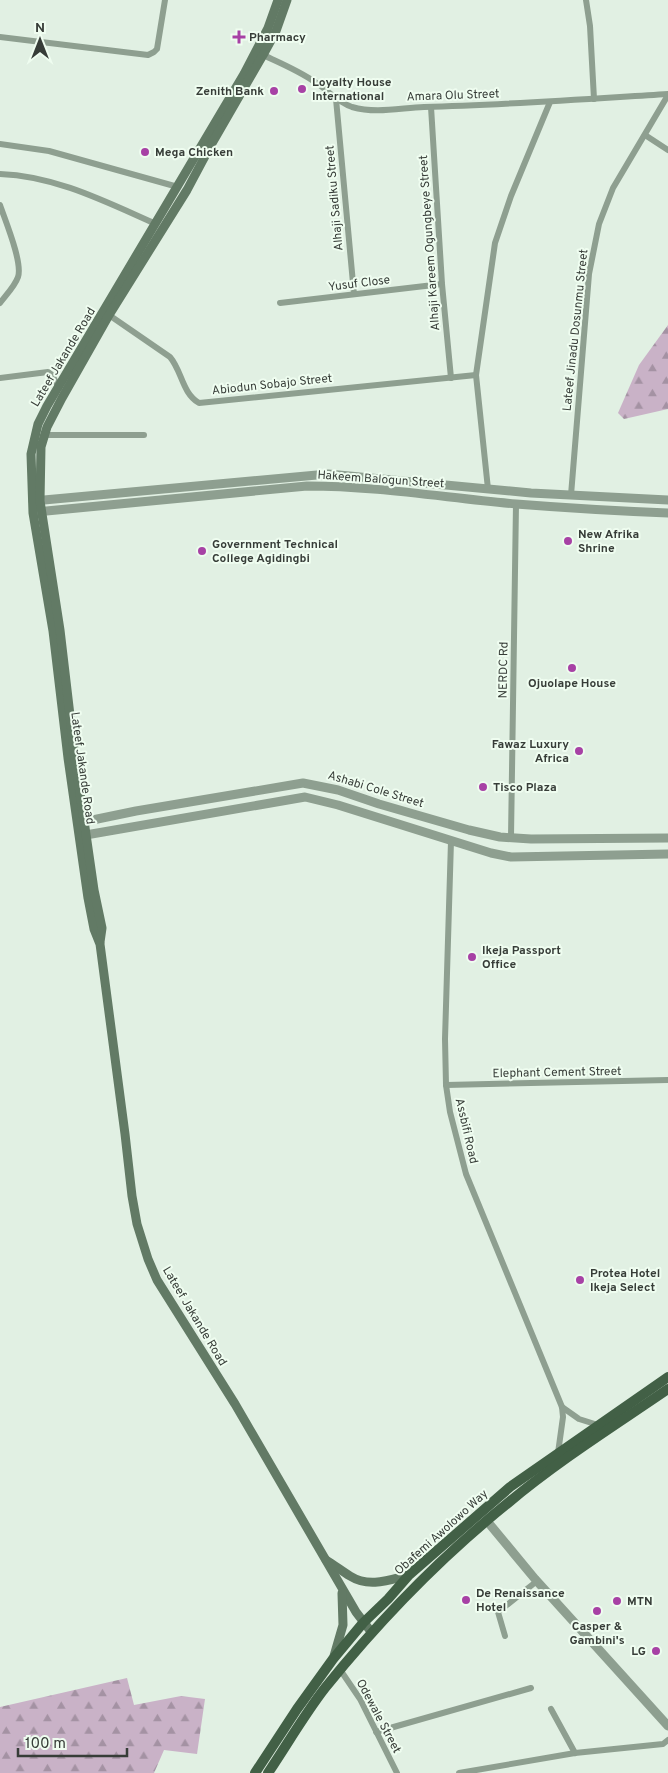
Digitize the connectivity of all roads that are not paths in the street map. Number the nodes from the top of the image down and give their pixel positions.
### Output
1 (165, 0) edge
2 (278, 0) edge
3 (287, 0) edge
4 (586, 0) edge
5 (0, 37) edge
6 (259, 53) junction
7 (668, 94) edge
8 (336, 99) junction
9 (594, 99) junction
10 (550, 102) junction
11 (431, 107) junction
12 (644, 135) junction
13 (0, 144) edge
14 (668, 150) edge
15 (0, 174) edge
16 (178, 187) junction
17 (0, 204) edge
18 (156, 224) junction
19 (442, 284) junction
20 (354, 294) junction
21 (0, 303) edge
22 (280, 304) dead end
23 (109, 315) junction
24 (476, 375) junction
25 (0, 378) edge
26 (451, 378) junction
27 (59, 388) junction
28 (44, 435) junction
29 (144, 435) dead end
30 (422, 482) junction
31 (488, 489) junction
32 (156, 490) junction
33 (420, 494) junction
34 (571, 495) junction
35 (668, 500) edge
36 (36, 501) junction
37 (156, 501) junction
38 (516, 504) junction
39 (37, 512) junction
40 (668, 513) edge
41 (129, 813) junction
42 (81, 822) junction
43 (131, 827) junction
44 (83, 835) junction
45 (512, 838) junction
46 (668, 838) edge
47 (642, 839) junction
48 (451, 841) junction
49 (642, 854) junction
50 (668, 854) edge
51 (668, 1080) edge
52 (446, 1085) junction
53 (668, 1377) edge
54 (668, 1389) edge
55 (562, 1407) junction
56 (599, 1425) junction
57 (557, 1454) junction
58 (487, 1521) junction
59 (325, 1560) junction
60 (409, 1575) junction
61 (537, 1581) junction
62 (342, 1590) junction
63 (363, 1623) junction
64 (372, 1633) junction
65 (505, 1636) dead end
66 (333, 1659) junction
67 (341, 1671) junction
68 (531, 1688) dead end
69 (551, 1709) dead end
70 (668, 1726) edge
71 (376, 1732) junction
72 (668, 1740) edge
73 (575, 1753) junction
74 (255, 1773) edge
75 (268, 1773) edge
76 (397, 1773) edge
77 (459, 1773) edge

1 - 5 street
2 - 6 main road, Lateef Jakande Road
3 - 6 main road, Lateef Jakande Road
4 - 9 street
6 - 8 street, Amara Olu Street
6 - 16 main road, Lateef Jakande Road
6 - 23 main road, Lateef Jakande Road
7 - 9 street, Amara Olu Street
7 - 12 street, Lateef Jinadu Dosunmu Street
8 - 11 street, Amara Olu Street
8 - 20 street, Alhaji Sadiku Street
9 - 10 street, Amara Olu Street
10 - 11 street, Amara Olu Street
10 - 24 street
11 - 19 street, Alhaji Kareem Ogungbeye Street
12 - 14 street
12 - 34 street, Lateef Jinadu Dosunmu Street
13 - 16 street
15 - 18 street
16 - 18 main road, Lateef Jakande Road
17 - 21 street
18 - 27 main road, Lateef Jakande Road
19 - 20 street, Yusuf Close
19 - 26 street, Alhaji Kareem Ogungbeye Street
20 - 22 street, Yusuf Close
23 - 26 street, Abiodun Sobajo Street
23 - 28 main road, Lateef Jakande Road
24 - 26 street, Abiodun Sobajo Street
24 - 31 street
25 - 27 street
27 - 36 main road, Lateef Jakande Road
28 - 29 street
28 - 36 main road, Lateef Jakande Road
30 - 31 street, Hakeem Balogun Street
30 - 32 street, Hakeem Balogun Street
30 - 33 street
31 - 34 street, Hakeem Balogun Street
32 - 36 street, Hakeem Balogun Street
32 - 37 street
33 - 37 street, Hakeem Balogun Street
33 - 38 street, Hakeem Balogun Street
34 - 35 street, Hakeem Balogun Street
36 - 39 main road, Lateef Jakande Road
37 - 39 street, Hakeem Balogun Street
38 - 40 street, Hakeem Balogun Street
38 - 45 street, NERDC Rd
39 - 42 main road, Lateef Jakande Road
41 - 42 street, Ashabi Cole Street
41 - 43 street
41 - 45 street, Ashabi Cole Street
42 - 44 main road, Lateef Jakande Road
43 - 44 street
43 - 48 street
44 - 59 main road, Lateef Jakande Road
45 - 47 street, Ashabi Cole Street
46 - 47 street, Ashabi Cole Street
47 - 49 street
48 - 49 street
48 - 52 street, Assbifi Road
49 - 50 street
51 - 52 street, Elephant Cement Street
52 - 55 street, Assbifi Road
53 - 56 main road, Obafemi Awolowo Way
54 - 58 main road, Obafemi Awolowo Way
55 - 56 street
55 - 57 street
56 - 57 main road, Obafemi Awolowo Way
57 - 60 main road, Obafemi Awolowo Way
58 - 61 street
58 - 64 main road, Obafemi Awolowo Way
59 - 60 main road
59 - 62 main road, Lateef Jakande Road
60 - 63 main road, Obafemi Awolowo Way
61 - 65 street
61 - 70 street
62 - 63 main road, Lateef Jakande Road
62 - 66 main road
63 - 64 main road, Lateef Jakande Road
63 - 66 main road, Obafemi Awolowo Way
64 - 67 main road, Obafemi Awolowo Way
66 - 74 main road, Obafemi Awolowo Way
67 - 71 street, Odewale Street
67 - 75 main road, Obafemi Awolowo Way
68 - 71 street
69 - 73 street
71 - 76 street, Odewale Street
72 - 73 street
73 - 77 street

